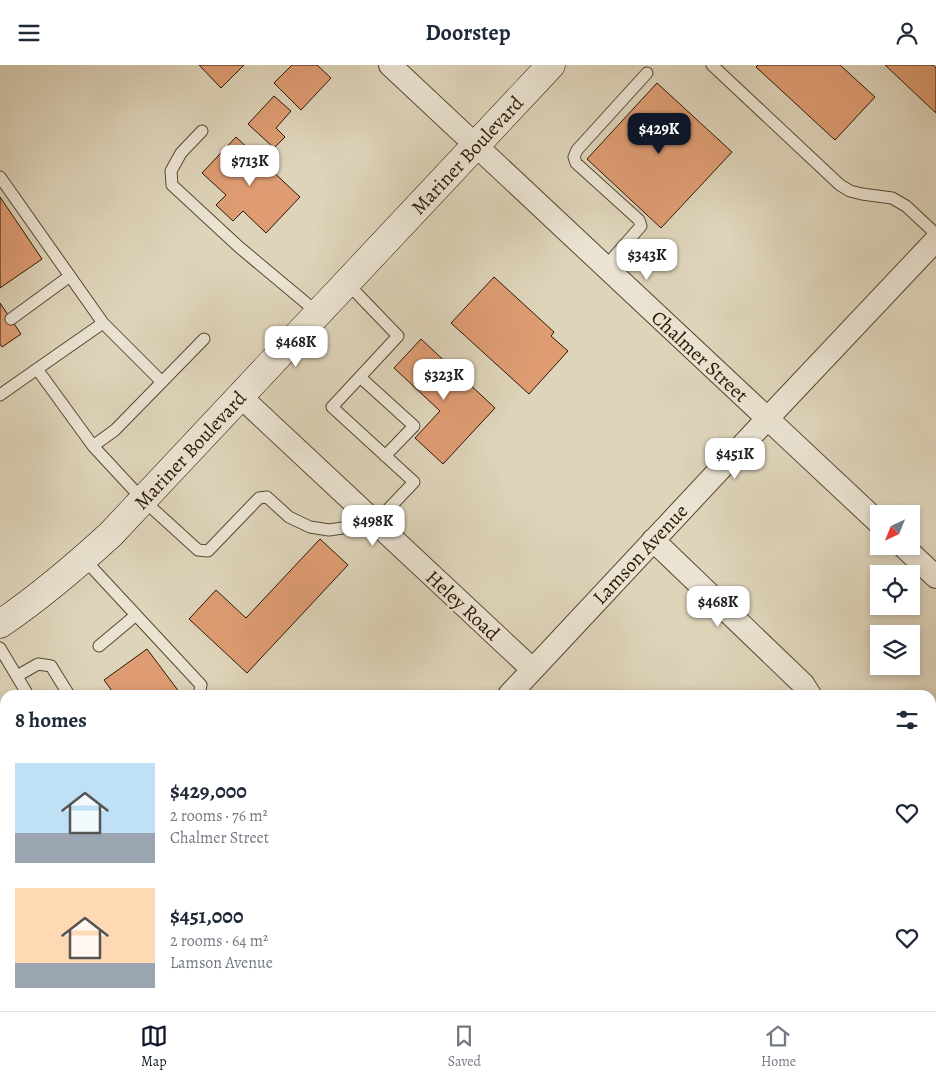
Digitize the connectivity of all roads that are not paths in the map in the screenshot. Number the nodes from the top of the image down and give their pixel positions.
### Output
1 (390, 65) edge
2 (551, 65) edge
3 (712, 65) edge
4 (647, 73) dead end
5 (202, 131) dead end
6 (475, 146) junction
7 (0, 177) edge
8 (936, 234) edge
9 (936, 240) edge
10 (605, 267) junction
11 (70, 277) junction
12 (347, 283) junction
13 (318, 313) junction
14 (11, 319) dead end
15 (103, 323) junction
16 (204, 339) dead end
17 (37, 369) junction
18 (360, 377) junction
19 (162, 382) junction
20 (0, 395) edge
21 (240, 396) junction
22 (767, 419) junction
23 (93, 446) junction
24 (385, 456) junction
25 (143, 500) junction
26 (870, 515) edge
27 (371, 519) junction
28 (653, 540) junction
29 (913, 555) edge
30 (84, 559) junction
31 (936, 577) edge
32 (136, 615) junction
33 (0, 624) edge
34 (99, 646) dead end
35 (0, 648) edge
36 (532, 669) junction
37 (17, 676) junction
38 (25, 690) edge
39 (66, 690) edge
40 (200, 690) edge
41 (513, 690) edge
42 (806, 690) edge

1 - 6 street, Chalmer Street
2 - 6 main road, Mariner Boulevard
3 - 8 lane
4 - 10 lane
5 - 13 lane
6 - 10 street, Chalmer Street
6 - 12 main road, Mariner Boulevard
7 - 11 lane
9 - 22 street, Lamson Avenue
10 - 22 street, Chalmer Street
11 - 14 lane
11 - 15 lane
12 - 13 main road, Mariner Boulevard
12 - 18 lane
13 - 21 main road, Mariner Boulevard
15 - 17 lane
15 - 19 lane
16 - 19 lane
17 - 20 lane
17 - 23 lane
18 - 24 lane
18 - 24 lane
19 - 23 lane
21 - 25 main road, Mariner Boulevard
21 - 27 street, Heley Road
22 - 26 street, Chalmer Street
22 - 28 street, Lamson Avenue
23 - 25 lane
24 - 27 lane
25 - 27 lane
25 - 30 main road, Mariner Boulevard
27 - 36 street, Heley Road
28 - 36 street, Lamson Avenue
28 - 42 street
29 - 31 street
30 - 32 lane
30 - 33 main road, Mariner Boulevard
32 - 34 lane
32 - 40 lane
35 - 37 lane
36 - 41 street, Lamson Avenue
37 - 38 lane
37 - 39 lane

